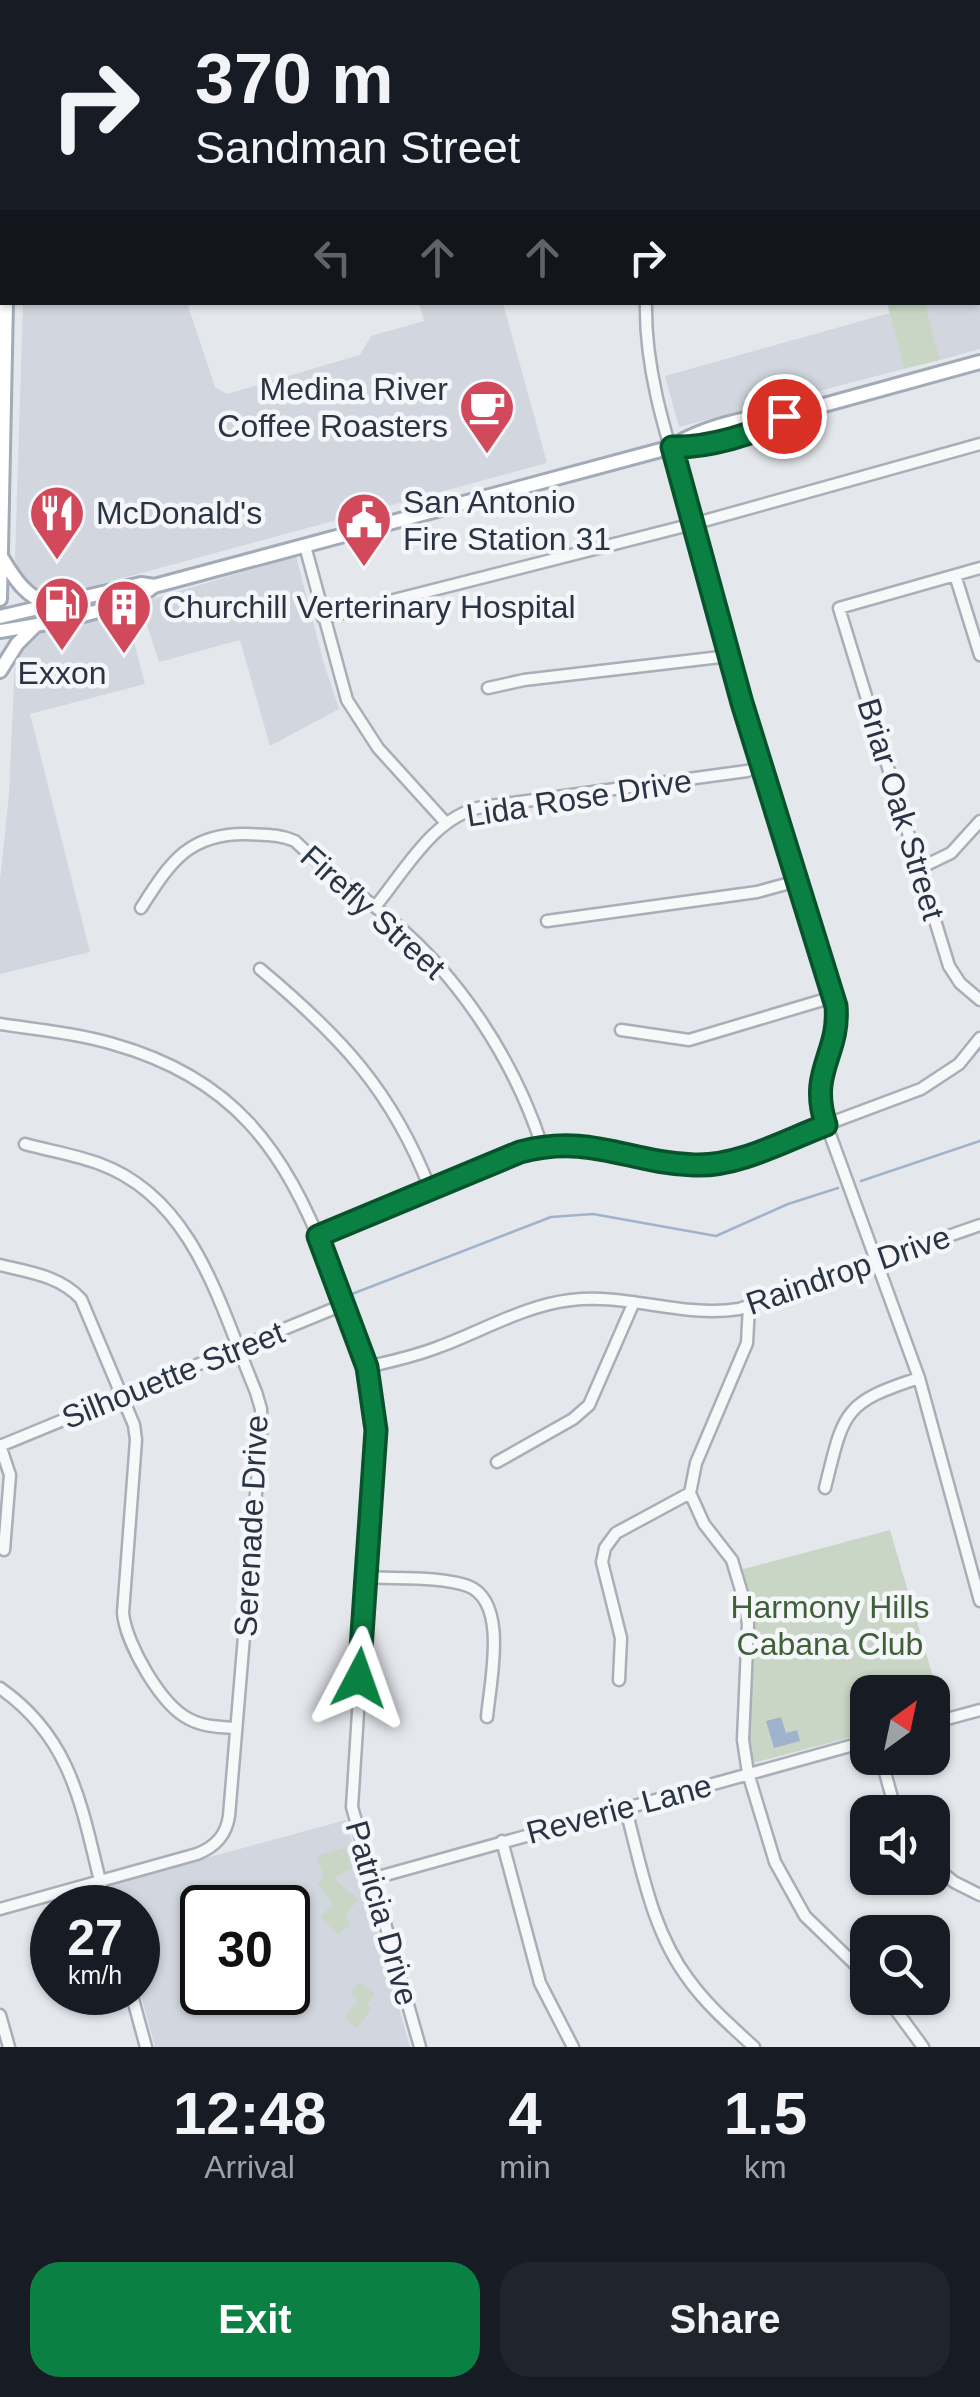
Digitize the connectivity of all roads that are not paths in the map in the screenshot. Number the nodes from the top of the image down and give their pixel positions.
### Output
1 (6, 305) edge
2 (646, 305) edge
3 (980, 362) edge
4 (980, 444) edge
5 (672, 447) junction
6 (693, 524) junction
7 (304, 546) junction
8 (1, 556) edge
9 (980, 568) edge
10 (0, 570) edge
11 (955, 575) junction
12 (154, 586) junction
13 (0, 599) edge
14 (58, 606) junction
15 (0, 617) edge
16 (323, 618) junction
17 (36, 625) junction
18 (0, 631) edge
19 (729, 656) junction
20 (980, 656) edge
21 (0, 671) edge
22 (488, 688) dead end
23 (762, 766) junction
24 (980, 821) edge
25 (446, 823) junction
26 (918, 869) junction
27 (797, 882) junction
28 (375, 907) junction
29 (141, 908) dead end
30 (547, 920) dead end
31 (260, 970) dead end
32 (834, 997) junction
33 (980, 1000) edge
34 (0, 1024) edge
35 (621, 1030) dead end
36 (980, 1038) edge
37 (826, 1125) junction
38 (25, 1144) dead end
39 (542, 1146) junction
40 (430, 1189) junction
41 (980, 1225) edge
42 (318, 1236) junction
43 (876, 1262) junction
44 (0, 1265) edge
45 (634, 1302) junction
46 (345, 1304) junction
47 (749, 1306) junction
48 (238, 1350) junction
49 (367, 1367) junction
50 (919, 1378) junction
51 (123, 1395) junction
52 (0, 1445) edge
53 (497, 1462) dead end
54 (825, 1488) dead end
55 (690, 1493) junction
56 (4, 1550) dead end
57 (366, 1577) junction
58 (980, 1601) edge
59 (618, 1680) dead end
60 (0, 1688) edge
61 (980, 1710) edge
62 (487, 1717) dead end
63 (950, 1718) edge
64 (236, 1728) junction
65 (850, 1746) edge
66 (748, 1773) junction
67 (625, 1806) junction
68 (502, 1841) junction
69 (371, 1879) junction
70 (950, 1879) edge
71 (100, 1880) junction
72 (101, 1885) edge
73 (980, 1895) edge
74 (0, 1909) edge
75 (850, 1960) edge
76 (137, 2015) edge
77 (899, 2015) edge
78 (0, 2016) edge
79 (9, 2047) edge
80 (146, 2047) edge
81 (420, 2047) edge
82 (573, 2047) edge
83 (754, 2047) edge
84 (923, 2047) edge

1 - 8 main road
2 - 5 street
3 - 5 main road
4 - 6 street
5 - 6 street
5 - 7 main road
6 - 16 street
6 - 19 street
7 - 12 main road
7 - 16 street
8 - 10 main road
8 - 14 main road
9 - 11 street
10 - 13 main road
11 - 20 street
11 - 26 street, Briar Oak Street
12 - 14 main road
12 - 17 main road
14 - 15 main road
16 - 25 street
17 - 18 main road
17 - 21 main road
19 - 22 street
19 - 23 street
23 - 25 street, Lida Rose Drive
23 - 27 street
24 - 26 street
25 - 28 street, Lida Rose Drive
26 - 33 street, Briar Oak Street
27 - 30 street
27 - 32 street
28 - 29 street, Firefly Street
28 - 39 street, Firefly Street
31 - 40 street
32 - 35 street
32 - 37 street
34 - 42 street, Patricia Drive
36 - 37 street
37 - 39 street
37 - 43 street
38 - 48 street, Serenade Drive
39 - 40 street
40 - 42 street
41 - 43 street, Raindrop Drive
42 - 46 street, Patricia Drive
43 - 47 street, Raindrop Drive
43 - 50 street
44 - 51 street
45 - 47 street, Raindrop Drive
45 - 49 street, Raindrop Drive
45 - 53 street
46 - 48 street, Silhouette Street
46 - 49 street, Patricia Drive
47 - 55 street
48 - 51 street, Silhouette Street
48 - 64 street, Serenade Drive
49 - 57 street, Patricia Drive
50 - 54 street
50 - 58 street
51 - 52 street, Silhouette Street
51 - 64 street
52 - 56 street
55 - 59 street
55 - 66 street
57 - 62 street
57 - 69 street, Patricia Drive
60 - 71 street
61 - 63 street
64 - 71 street, Serenade Drive
65 - 66 street, Reverie Lane
66 - 67 street, Reverie Lane
66 - 75 street
67 - 68 street, Reverie Lane
67 - 83 street
68 - 69 street, Reverie Lane
68 - 82 street
69 - 81 street, Patricia Drive
70 - 73 street
71 - 72 street
71 - 74 street
76 - 80 street
77 - 84 street
78 - 79 street

